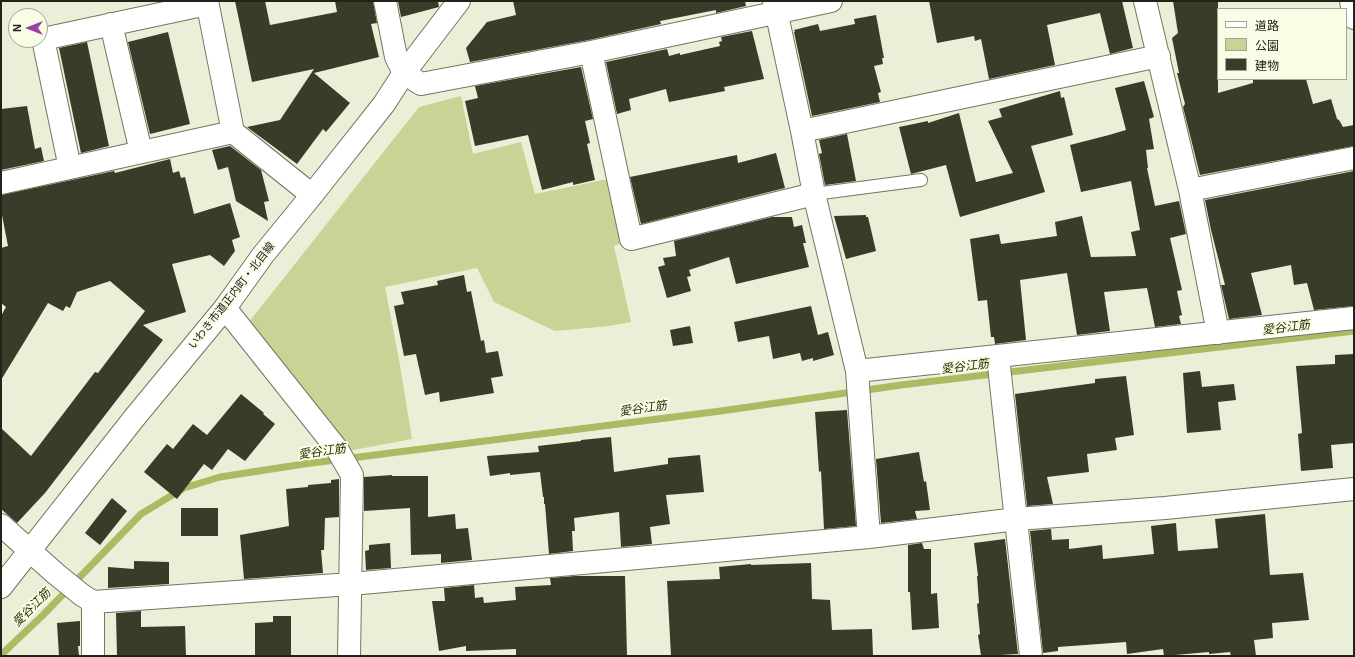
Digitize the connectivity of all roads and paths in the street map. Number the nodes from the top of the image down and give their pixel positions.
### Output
1 (385, 1) edge
2 (459, 1) edge
3 (831, 1) edge
4 (1146, 1) edge
5 (1351, 1) edge
6 (207, 2) edge
7 (775, 7) edge
8 (1354, 18) edge
9 (111, 24) junction
10 (591, 52) junction
11 (1159, 56) junction
12 (404, 73) junction
13 (802, 131) junction
14 (233, 132) junction
15 (140, 152) junction
16 (1354, 158) edge
17 (70, 168) junction
18 (921, 180) dead end
19 (1, 183) edge
20 (1190, 190) junction
21 (814, 194) junction
22 (312, 195) junction
23 (226, 308) junction
24 (1354, 318) edge
25 (1218, 333) junction
26 (999, 361) junction
27 (858, 376) junction
28 (1354, 490) edge
29 (1017, 519) junction
30 (1, 525) edge
31 (869, 537) junction
32 (30, 550) junction
33 (351, 584) junction
34 (1, 587) edge
35 (87, 598) junction
36 (93, 656) edge
37 (349, 656) edge
38 (1031, 656) edge

1 - 12 street
2 - 12 street, いわき市道正内町・北目線
3 - 7 street
4 - 11 street
5 - 8 street
6 - 9 street
6 - 14 street
7 - 10 street
7 - 13 street
9 - 15 street
9 - 17 street
10 - 12 street
10 - 21 street
11 - 13 street
11 - 20 street
12 - 22 street, いわき市道正内町・北目線
13 - 21 street
14 - 15 street
14 - 22 street
15 - 17 street
16 - 20 street
17 - 19 street
18 - 21 lane
20 - 25 street
21 - 27 street
22 - 23 street, いわき市道正内町・北目線
23 - 32 street, いわき市道正内町・北目線
23 - 33 street
24 - 25 street
25 - 26 street
26 - 27 street
26 - 29 street
27 - 31 street
28 - 29 street
29 - 31 street
29 - 38 street
30 - 32 street
31 - 33 street
32 - 34 street, いわき市道正内町・北目線
32 - 35 street
33 - 35 street
33 - 37 street
35 - 36 street

